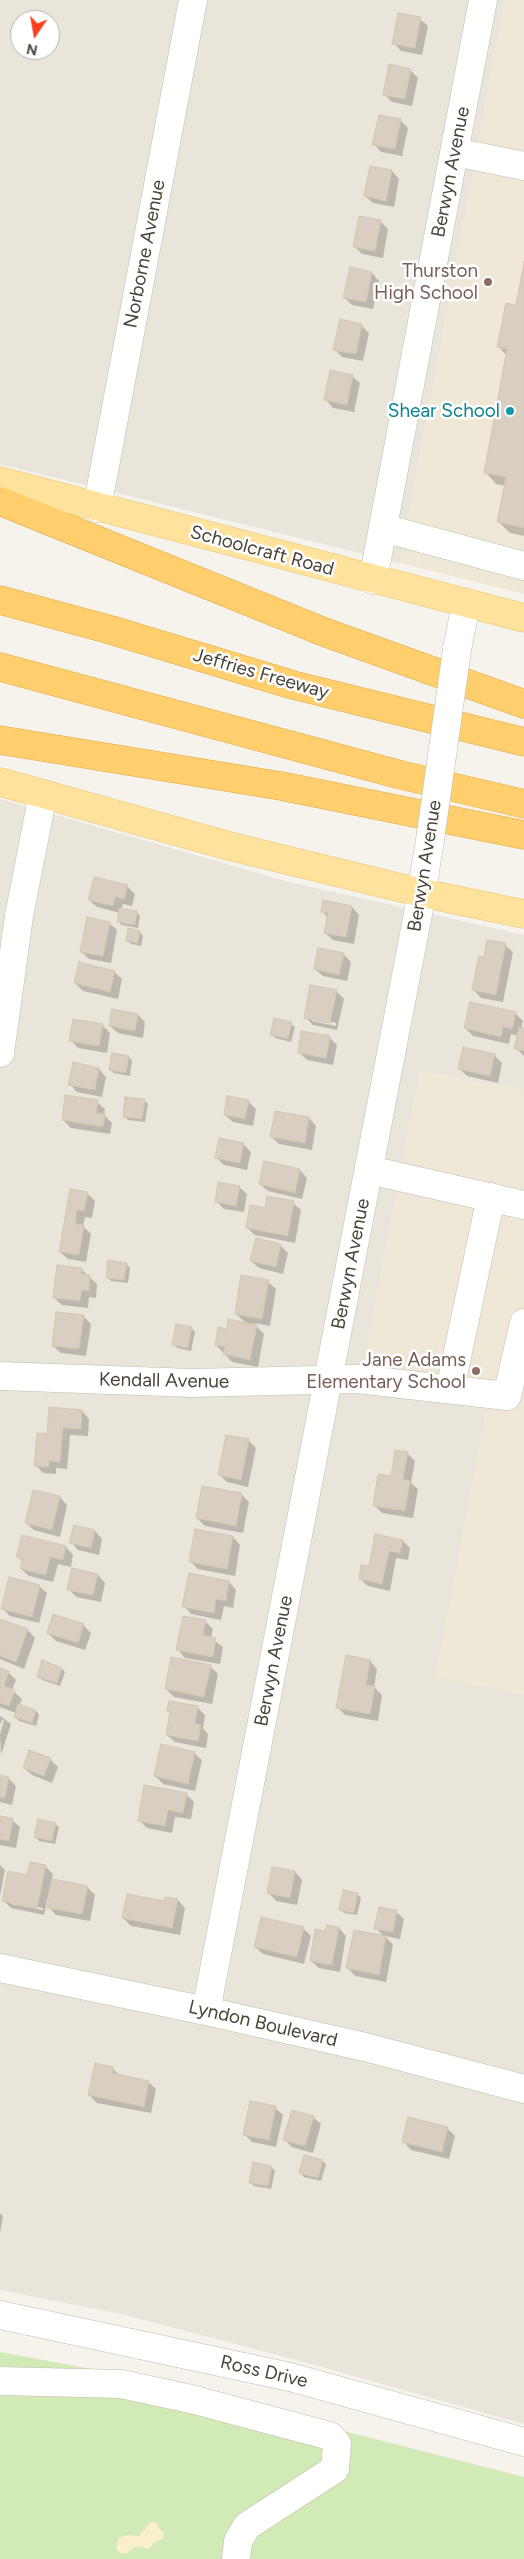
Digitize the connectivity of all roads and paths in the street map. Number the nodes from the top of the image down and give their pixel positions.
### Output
1 (193, 0) edge
2 (483, 0) edge
3 (454, 152) junction
4 (524, 166) edge
5 (0, 481) edge
6 (0, 501) edge
7 (97, 508) junction
8 (383, 528) junction
9 (524, 566) edge
10 (374, 580) junction
11 (0, 600) edge
12 (466, 603) junction
13 (524, 618) edge
14 (0, 667) edge
15 (524, 704) edge
16 (0, 740) edge
17 (524, 742) edge
18 (0, 782) edge
19 (43, 794) junction
20 (524, 804) edge
21 (524, 835) edge
22 (422, 892) junction
23 (524, 914) edge
24 (0, 1053) edge
25 (369, 1170) junction
26 (491, 1197) junction
27 (524, 1205) edge
28 (524, 1323) edge
29 (0, 1376) edge
30 (328, 1380) junction
31 (450, 1389) junction
32 (0, 1968) edge
33 (206, 2010) junction
34 (524, 2089) edge
35 (0, 2315) edge
36 (0, 2381) edge
37 (524, 2442) edge
38 (236, 2559) edge

1 - 7 street, Norborne Avenue
2 - 3 street, Berwyn Avenue
3 - 4 street
3 - 8 street, Berwyn Avenue
5 - 7 main road, Schoolcraft Road
6 - 15 highway
7 - 10 main road, Schoolcraft Road
8 - 9 street
8 - 10 street, Berwyn Avenue
10 - 12 main road, Schoolcraft Road
11 - 17 highway, Jeffries Freeway
12 - 13 main road, Schoolcraft Road
12 - 22 street, Berwyn Avenue, bridge
14 - 20 highway
16 - 21 highway
18 - 19 main road
19 - 22 main road
19 - 24 street
22 - 23 main road
22 - 25 street, Berwyn Avenue
25 - 26 street
25 - 30 street, Berwyn Avenue
26 - 27 street
26 - 31 street
28 - 31 street, Kendall Avenue
29 - 30 street, Kendall Avenue
30 - 31 street, Kendall Avenue
30 - 33 street, Berwyn Avenue
32 - 33 street, Lyndon Boulevard
33 - 34 street, Lyndon Boulevard
35 - 37 street, Ross Drive
36 - 38 street

